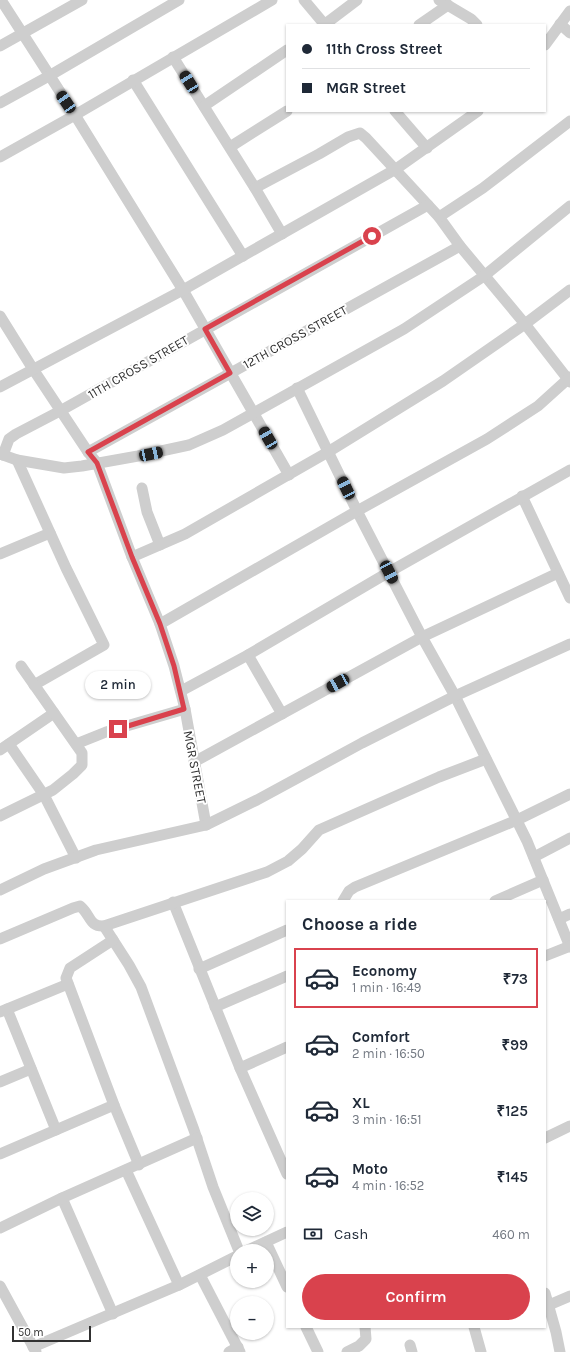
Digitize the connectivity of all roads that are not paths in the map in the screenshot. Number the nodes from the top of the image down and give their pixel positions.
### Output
1 (1, 0) edge
2 (82, 0) edge
3 (179, 0) edge
4 (272, 0) edge
5 (304, 0) edge
6 (357, 0) edge
7 (444, 3) edge
8 (570, 11) edge
9 (323, 24) edge
10 (325, 24) edge
11 (420, 24) edge
12 (476, 24) edge
13 (560, 24) junction
14 (570, 33) edge
15 (22, 34) junction
16 (546, 44) edge
17 (0, 46) edge
18 (286, 51) edge
19 (173, 57) junction
20 (49, 76) junction
21 (133, 80) junction
22 (0, 103) edge
23 (204, 106) junction
24 (286, 112) edge
25 (396, 112) edge
26 (477, 112) edge
27 (75, 115) junction
28 (570, 121) edge
29 (230, 147) junction
30 (427, 148) junction
31 (0, 157) edge
32 (396, 169) junction
33 (255, 188) junction
34 (428, 205) junction
35 (570, 206) edge
36 (439, 217) junction
37 (282, 234) junction
38 (460, 246) junction
39 (243, 256) junction
40 (484, 276) junction
41 (183, 290) junction
42 (570, 290) edge
43 (0, 316) edge
44 (525, 324) junction
45 (205, 329) junction
46 (33, 370) junction
47 (230, 373) junction
48 (569, 379) edge
49 (0, 387) edge
50 (297, 388) junction
51 (60, 411) junction
52 (254, 413) junction
53 (88, 452) junction
54 (328, 452) junction
55 (1, 454) edge
56 (17, 460) junction
57 (97, 463) junction
58 (570, 470) edge
59 (290, 475) junction
60 (142, 488) dead end
61 (522, 496) junction
62 (357, 511) junction
63 (50, 533) junction
64 (160, 545) junction
65 (0, 554) edge
66 (132, 557) junction
67 (389, 572) junction
68 (558, 573) junction
69 (570, 598) edge
70 (160, 624) junction
71 (422, 637) junction
72 (570, 644) edge
73 (248, 655) junction
74 (21, 666) dead end
75 (34, 685) junction
76 (180, 691) junction
77 (455, 696) junction
78 (184, 709) junction
79 (54, 713) junction
80 (282, 714) junction
81 (76, 744) junction
82 (4, 747) edge
83 (486, 759) junction
84 (194, 762) junction
85 (570, 794) edge
86 (44, 795) junction
87 (0, 816) edge
88 (517, 820) junction
89 (206, 825) junction
90 (570, 838) edge
91 (534, 857) junction
92 (76, 858) junction
93 (543, 880) junction
94 (0, 890) edge
95 (344, 900) edge
96 (497, 900) edge
97 (173, 902) junction
98 (570, 914) edge
99 (559, 919) junction
100 (104, 926) junction
101 (286, 930) edge
102 (0, 938) edge
103 (113, 940) junction
104 (570, 947) edge
105 (546, 956) edge
106 (199, 969) junction
107 (286, 976) edge
108 (68, 984) junction
109 (215, 1007) junction
110 (4, 1011) edge
111 (286, 1047) edge
112 (240, 1068) junction
113 (31, 1069) junction
114 (0, 1082) edge
115 (114, 1105) junction
116 (570, 1126) edge
117 (56, 1130) junction
118 (197, 1138) junction
119 (546, 1138) edge
120 (0, 1154) edge
121 (139, 1165) junction
122 (126, 1170) junction
123 (286, 1172) edge
124 (62, 1198) junction
125 (0, 1228) edge
126 (286, 1232) edge
127 (266, 1242) junction
128 (237, 1244) edge
129 (262, 1244) edge
130 (230, 1260) edge
131 (200, 1275) junction
132 (179, 1285) junction
133 (286, 1285) edge
134 (0, 1286) edge
135 (546, 1296) edge
136 (570, 1296) edge
137 (549, 1305) junction
138 (113, 1314) junction
139 (306, 1328) edge
140 (365, 1328) edge
141 (474, 1328) edge
142 (34, 1350) edge
143 (236, 1350) edge
144 (318, 1352) edge
145 (347, 1352) edge
146 (481, 1352) edge
147 (560, 1352) edge

1 - 15 street
2 - 15 street
3 - 20 street
4 - 19 street
5 - 9 street
6 - 10 street
7 - 11 street
7 - 12 street
8 - 13 street
13 - 14 street
13 - 16 street
15 - 17 street
15 - 20 street
18 - 23 street
19 - 21 street
19 - 23 street
20 - 22 street
20 - 27 street
21 - 27 street
21 - 39 street
23 - 29 street
24 - 29 street
25 - 30 street
26 - 30 street
27 - 31 street
27 - 41 street
28 - 36 street
29 - 33 street
30 - 32 street
32 - 33 street
32 - 34 street
32 - 37 street
33 - 37 street
34 - 36 street
34 - 45 street, 11TH CROSS STREET
35 - 40 street
36 - 38 street
37 - 39 street
38 - 40 street
38 - 47 street, 12TH CROSS STREET
39 - 41 street
40 - 44 street
40 - 50 street
41 - 45 street
41 - 46 street
42 - 44 street
43 - 46 street, MGR STREET
44 - 48 street
44 - 54 street
45 - 47 street
45 - 51 street, 11TH CROSS STREET
46 - 49 street
46 - 51 street, MGR STREET
47 - 52 street
47 - 53 street, 12TH CROSS STREET
48 - 62 street
50 - 52 street
50 - 54 street
51 - 53 street, MGR STREET
51 - 55 street, 11TH CROSS STREET
52 - 57 street
52 - 59 street
53 - 57 street, MGR STREET
54 - 59 street
54 - 62 street
55 - 56 street
56 - 57 street
56 - 63 street
57 - 66 street, MGR STREET
58 - 61 street
59 - 64 street
60 - 64 street
61 - 67 street
61 - 68 street
62 - 67 street
62 - 70 street
63 - 65 street
63 - 75 street
64 - 66 street
66 - 70 street, MGR STREET
67 - 71 street
67 - 73 street
68 - 69 street
68 - 71 street
70 - 76 street, MGR STREET
71 - 77 street
71 - 80 street
72 - 77 street
73 - 76 street
73 - 80 street
74 - 75 street
75 - 79 street
76 - 78 street, MGR STREET
77 - 83 street
77 - 89 street
78 - 81 street
78 - 84 street, MGR STREET
79 - 81 street
79 - 82 street
80 - 84 street
81 - 86 street
82 - 86 street
83 - 88 street
83 - 97 street
84 - 89 street, MGR STREET
85 - 88 street
86 - 87 street
86 - 92 street
88 - 91 street
88 - 95 street
89 - 92 street
90 - 91 street
91 - 93 street
92 - 94 street
93 - 96 street
93 - 99 street
97 - 100 street
97 - 106 street
98 - 99 street
99 - 104 street
100 - 102 street
100 - 103 street
101 - 106 street
103 - 108 street
103 - 118 street
104 - 105 street
106 - 109 street
107 - 109 street
108 - 110 street
108 - 115 street
109 - 112 street
110 - 113 street
111 - 112 street
112 - 123 street
113 - 114 street
113 - 117 street
115 - 117 street
115 - 121 street
116 - 119 street
117 - 120 street
118 - 121 street
118 - 128 street
121 - 122 street
122 - 124 street
122 - 132 street
124 - 125 street
124 - 138 street
126 - 127 street
127 - 129 street
127 - 133 street
130 - 131 street
131 - 132 street
131 - 143 street
132 - 138 street
134 - 142 street
135 - 137 street
136 - 137 street
137 - 147 street
138 - 142 street
139 - 144 street
140 - 145 street
141 - 146 street

